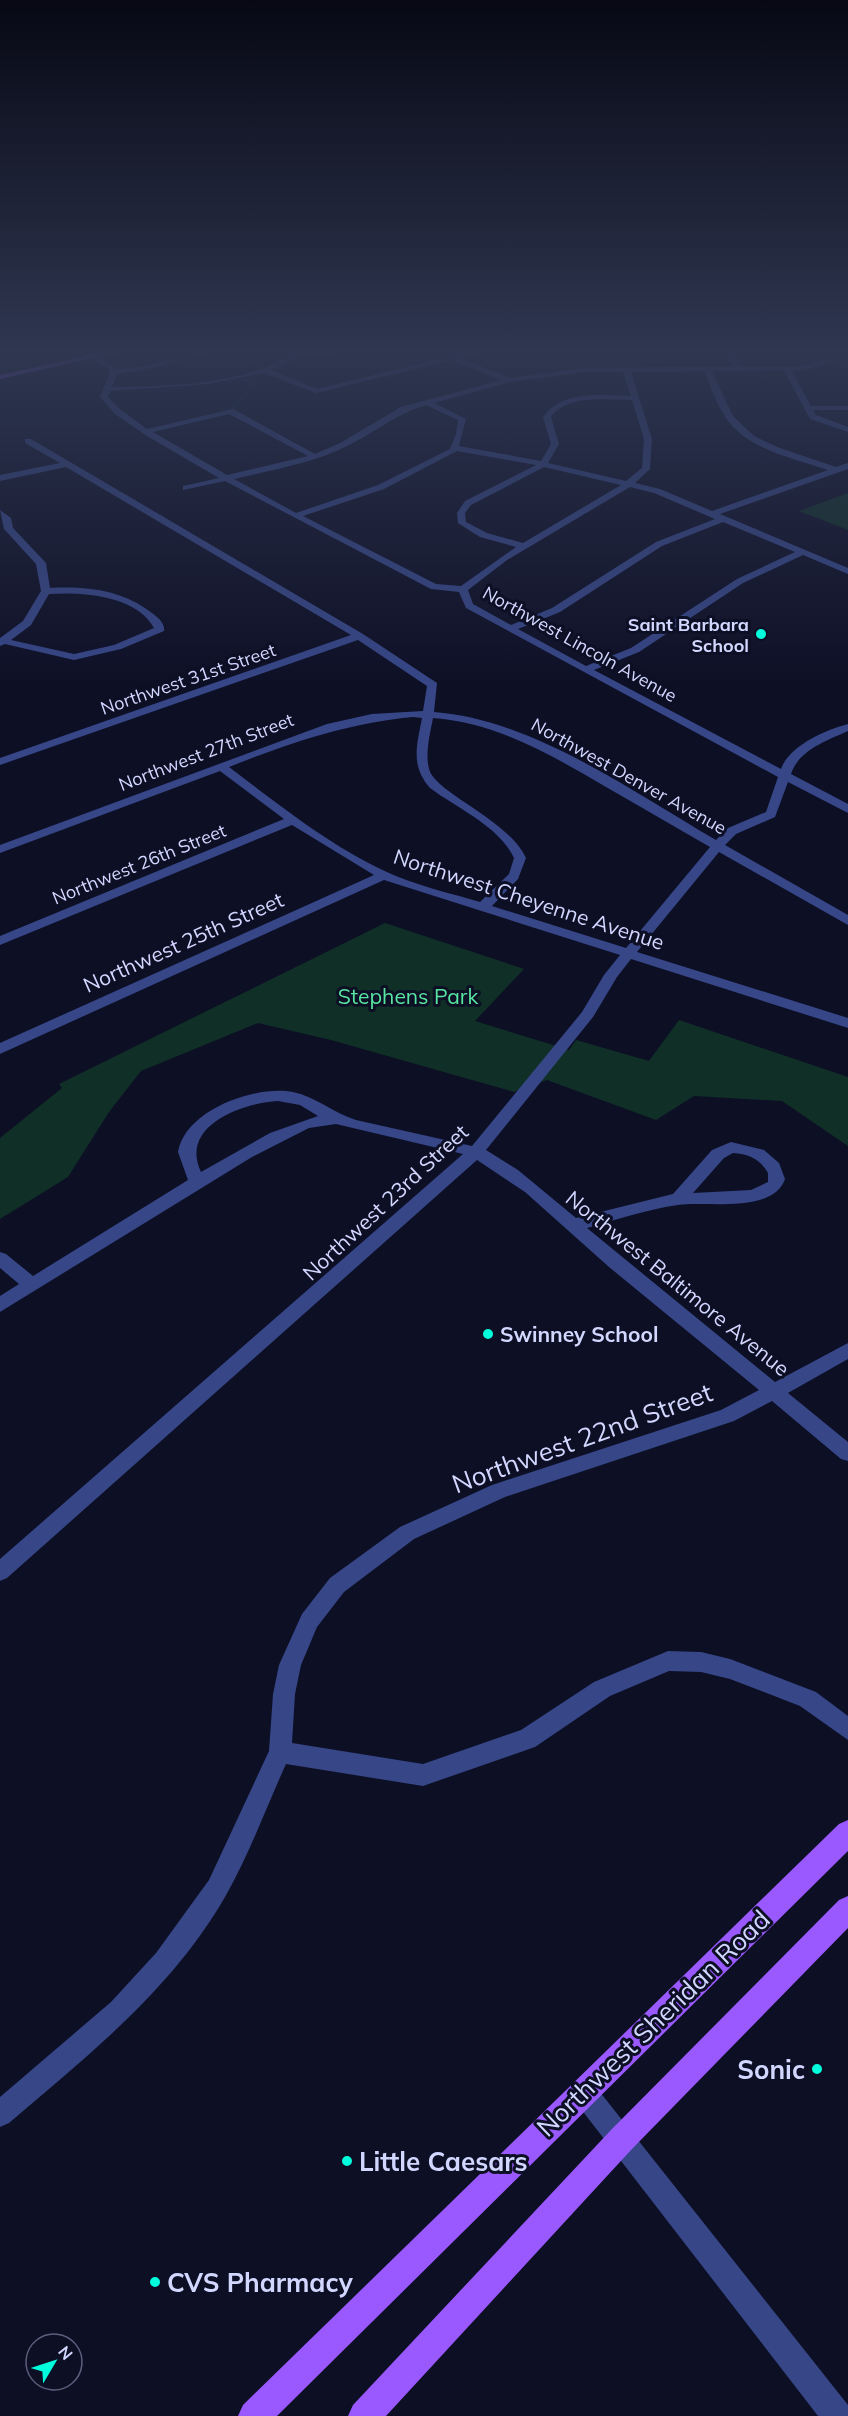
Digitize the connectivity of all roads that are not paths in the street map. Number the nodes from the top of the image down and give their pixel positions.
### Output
1 (61, 461) edge
2 (196, 461) edge
3 (299, 461) edge
4 (431, 461) edge
5 (525, 461) edge
6 (545, 461) edge
7 (647, 461) edge
8 (811, 461) edge
9 (67, 464) junction
10 (543, 464) junction
11 (848, 466) edge
12 (836, 470) junction
13 (0, 478) edge
14 (225, 478) junction
15 (630, 483) junction
16 (186, 488) dead end
17 (0, 513) edge
18 (715, 513) junction
19 (296, 516) junction
20 (725, 518) junction
21 (4, 526) edge
22 (524, 546) junction
23 (803, 552) junction
24 (848, 571) edge
25 (463, 588) junction
26 (46, 591) junction
27 (510, 629) junction
28 (359, 636) junction
29 (1, 642) edge
30 (585, 670) junction
31 (430, 714) junction
32 (848, 727) edge
33 (0, 762) edge
34 (221, 766) junction
35 (784, 775) junction
36 (848, 808) edge
37 (292, 820) junction
38 (718, 846) junction
39 (0, 849) edge
40 (384, 875) junction
41 (482, 908) junction
42 (848, 921) edge
43 (0, 940) edge
44 (628, 954) junction
45 (848, 1023) edge
46 (0, 1049) edge
47 (336, 1119) junction
48 (476, 1152) junction
49 (197, 1181) junction
50 (678, 1199) junction
51 (574, 1225) junction
52 (0, 1258) edge
53 (32, 1285) junction
54 (0, 1305) edge
55 (848, 1350) edge
56 (774, 1391) junction
57 (848, 1453) edge
58 (0, 1572) edge
59 (848, 1729) edge
60 (280, 1752) junction
61 (848, 1833) edge
62 (845, 1919) edge
63 (583, 2091) junction
64 (0, 2114) edge
65 (621, 2140) junction
66 (254, 2416) edge
67 (364, 2416) edge
68 (837, 2416) edge

1 - 9 street
2 - 14 street, Northwest Lincoln Avenue
3 - 14 street
4 - 19 street
5 - 10 street
6 - 10 street
7 - 15 street
8 - 12 street
9 - 13 street
9 - 28 street
10 - 15 street
10 - 22 street
11 - 12 street
12 - 18 street
14 - 16 street
14 - 19 street, Northwest Lincoln Avenue
15 - 18 street
15 - 22 street
17 - 21 street
18 - 20 street
19 - 25 street, Northwest Lincoln Avenue
20 - 23 street
20 - 27 street
21 - 26 street
22 - 25 street
23 - 24 street
23 - 30 street
25 - 27 street, Northwest Lincoln Avenue
26 - 29 street
26 - 29 street
27 - 30 street, Northwest Lincoln Avenue
28 - 31 street
28 - 33 street, Northwest 31st Street
30 - 35 street, Northwest Lincoln Avenue
31 - 34 street, Northwest 27th Street
31 - 38 street, Northwest Denver Avenue
31 - 41 street
32 - 35 street, Northwest 23rd Street
34 - 37 street, Northwest Cheyenne Avenue
34 - 39 street, Northwest 27th Street
35 - 36 street, Northwest Lincoln Avenue
35 - 38 street, Northwest 23rd Street
37 - 40 street, Northwest Cheyenne Avenue
37 - 43 street, Northwest 26th Street
38 - 42 street, Northwest Denver Avenue
38 - 44 street, Northwest 23rd Street
40 - 41 street, Northwest Cheyenne Avenue
40 - 46 street, Northwest 25th Street
41 - 44 street, Northwest Cheyenne Avenue
44 - 45 street, Northwest Cheyenne Avenue
44 - 48 street, Northwest 23rd Street
47 - 48 street, Northwest Baltimore Avenue
47 - 49 street
47 - 49 street
48 - 51 street, Northwest Baltimore Avenue
48 - 58 street, Northwest 23rd Street
49 - 53 street
50 - 50 street
50 - 51 street
51 - 56 street, Northwest Baltimore Avenue
52 - 53 street
53 - 54 street
55 - 56 street, Northwest 22nd Street
56 - 57 street, Northwest Baltimore Avenue
56 - 60 street, Northwest 22nd Street
59 - 60 street
60 - 64 street, Northwest 22nd Street
61 - 63 main road, Northwest Sheridan Road
62 - 65 main road
63 - 65 street
63 - 66 main road, Northwest Sheridan Road
65 - 67 main road
65 - 68 street

